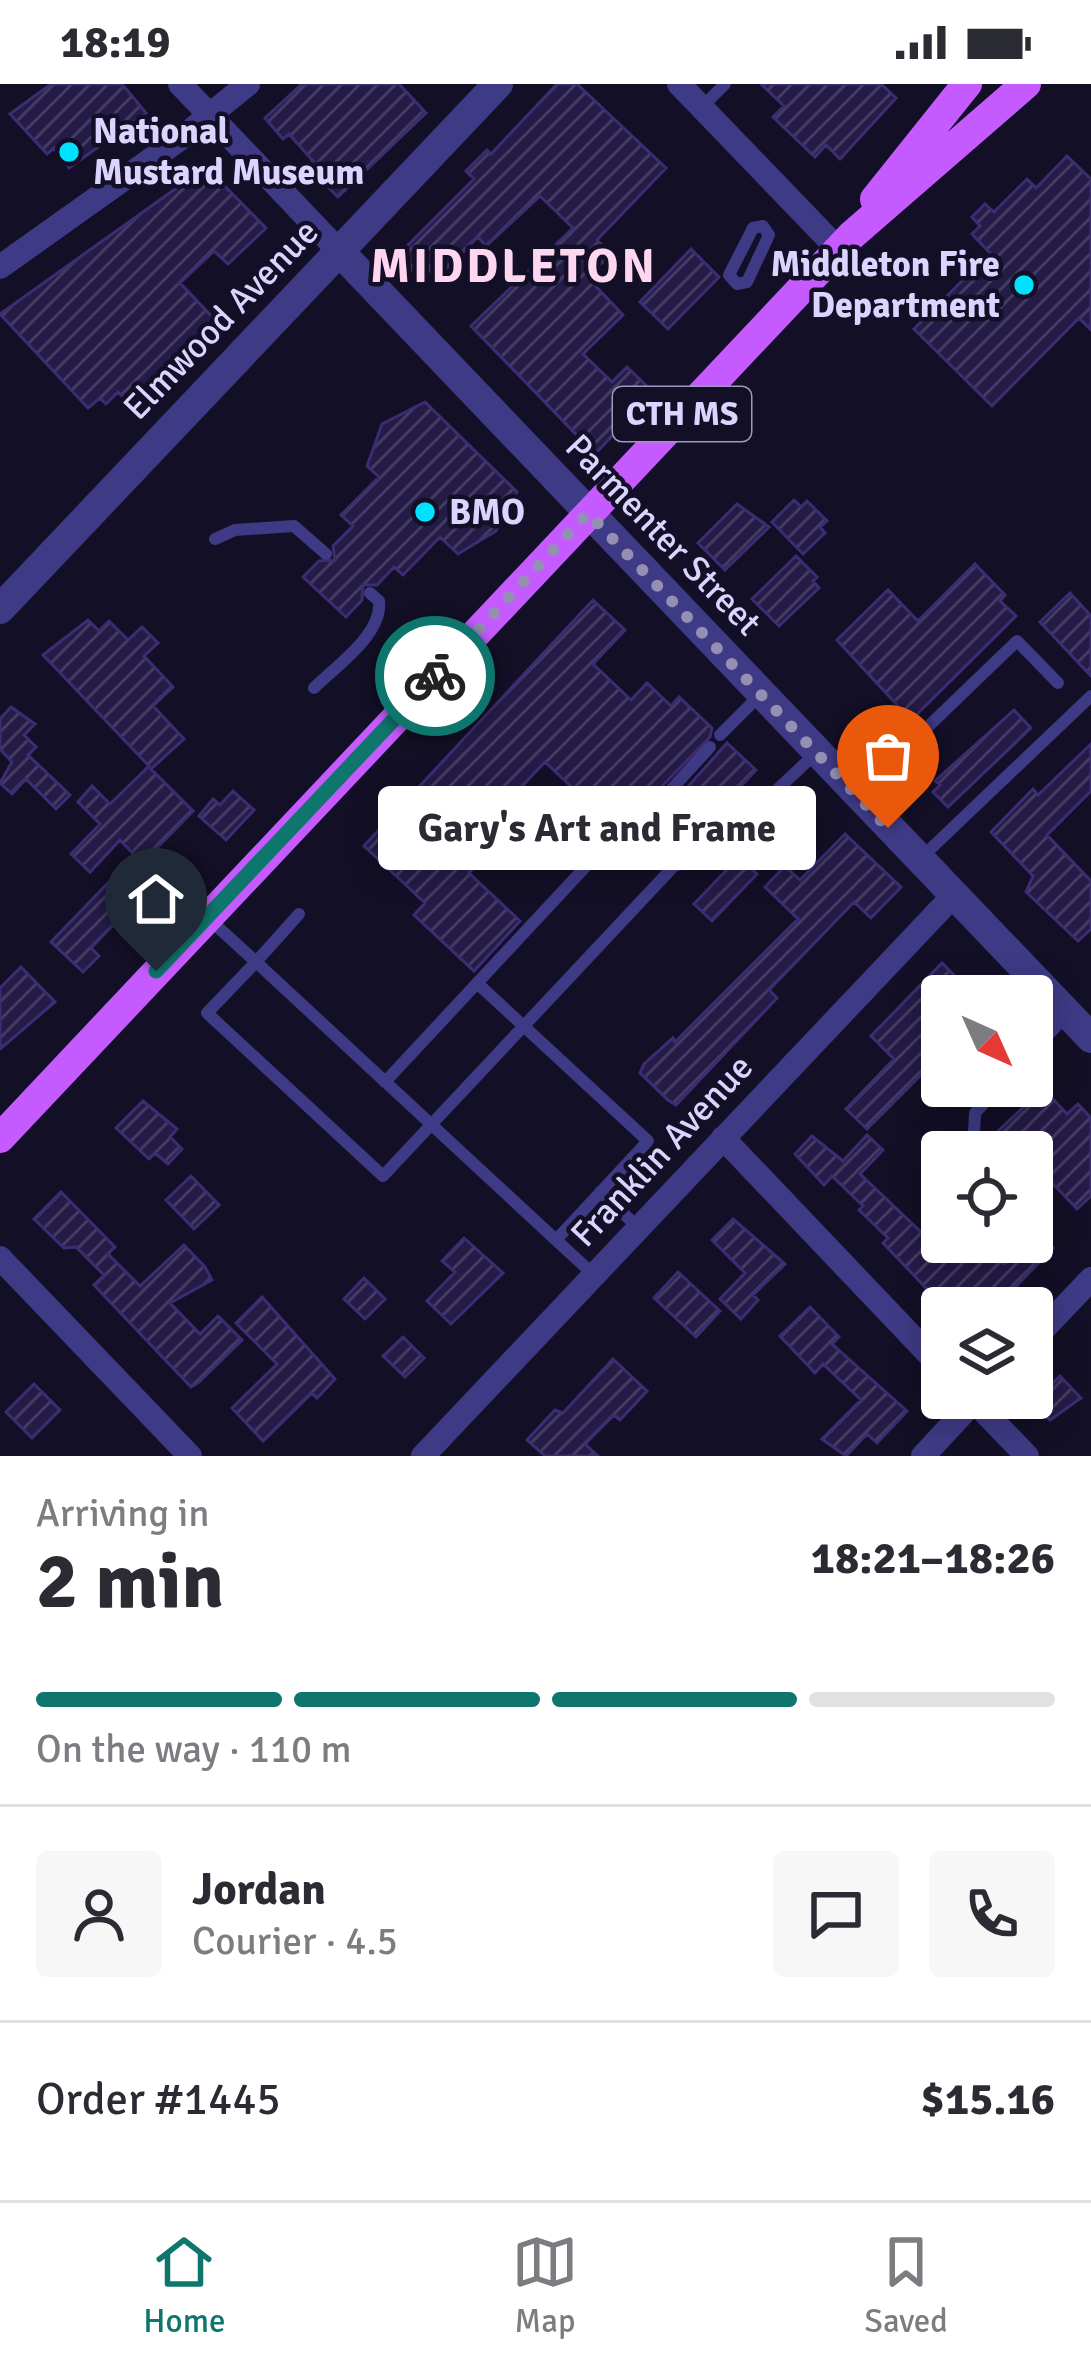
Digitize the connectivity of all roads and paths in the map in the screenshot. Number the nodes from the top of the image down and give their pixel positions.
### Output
1 (180, 84) edge
2 (248, 84) edge
3 (498, 84) edge
4 (679, 84) edge
5 (725, 84) edge
6 (967, 84) edge
7 (1026, 84) edge
8 (701, 108) junction
9 (211, 116) junction
10 (847, 240) junction
11 (339, 251) junction
12 (0, 267) edge
13 (588, 513) junction
14 (214, 539) dead end
15 (326, 554) dead end
16 (370, 593) dead end
17 (0, 609) edge
18 (1058, 683) dead end
19 (314, 688) dead end
20 (761, 694) junction
21 (1091, 696) edge
22 (816, 753) junction
23 (857, 796) junction
24 (643, 838) junction
25 (918, 860) junction
26 (674, 866) junction
27 (952, 896) junction
28 (299, 914) dead end
29 (207, 917) junction
30 (256, 962) junction
31 (477, 983) junction
32 (1068, 1015) junction
33 (522, 1025) junction
34 (1053, 1030) edge
35 (1091, 1039) edge
36 (385, 1082) junction
37 (431, 1124) junction
38 (0, 1138) edge
39 (723, 1138) junction
40 (600, 1192) junction
41 (639, 1228) junction
42 (556, 1240) junction
43 (0, 1258) edge
44 (593, 1276) junction
45 (1091, 1279) edge
46 (1053, 1319) edge
47 (921, 1346) edge
48 (956, 1419) edge
49 (993, 1419) edge
50 (190, 1456) edge
51 (423, 1456) edge
52 (923, 1456) edge
53 (1027, 1456) edge

1 - 9 street, Parmenter Street
2 - 9 street
3 - 11 street, Elmwood Avenue
4 - 8 street
5 - 8 lane
6 - 10 main road, CTH MS
7 - 10 main road, CTH MS
8 - 10 street
9 - 11 street, Parmenter Street
9 - 12 street
10 - 13 main road, CTH MS
11 - 13 street, Parmenter Street
11 - 17 street, Elmwood Avenue
13 - 20 street, Parmenter Street
13 - 29 main road, CTH MS
14 - 15 lane
16 - 19 lane
18 - 23 lane
20 - 22 street, Parmenter Street
20 - 24 lane
21 - 25 lane
22 - 23 street, Parmenter Street
22 - 26 lane
23 - 25 street, Parmenter Street
24 - 26 lane
24 - 31 lane
25 - 27 street, Parmenter Street
26 - 33 lane
27 - 32 street, Parmenter Street
27 - 39 street, Franklin Avenue
28 - 30 lane
29 - 30 lane
29 - 38 main road, CTH MS
30 - 36 lane
30 - 37 lane
31 - 33 lane
31 - 36 lane
32 - 34 lane
32 - 35 street, Parmenter Street
33 - 37 lane
33 - 40 lane
36 - 37 lane
37 - 42 lane
39 - 41 street, Franklin Avenue
39 - 47 street
40 - 41 lane
40 - 42 lane
41 - 44 street, Franklin Avenue
42 - 44 lane
43 - 50 street
44 - 51 street, Franklin Avenue
45 - 46 street
48 - 52 street
49 - 53 street

